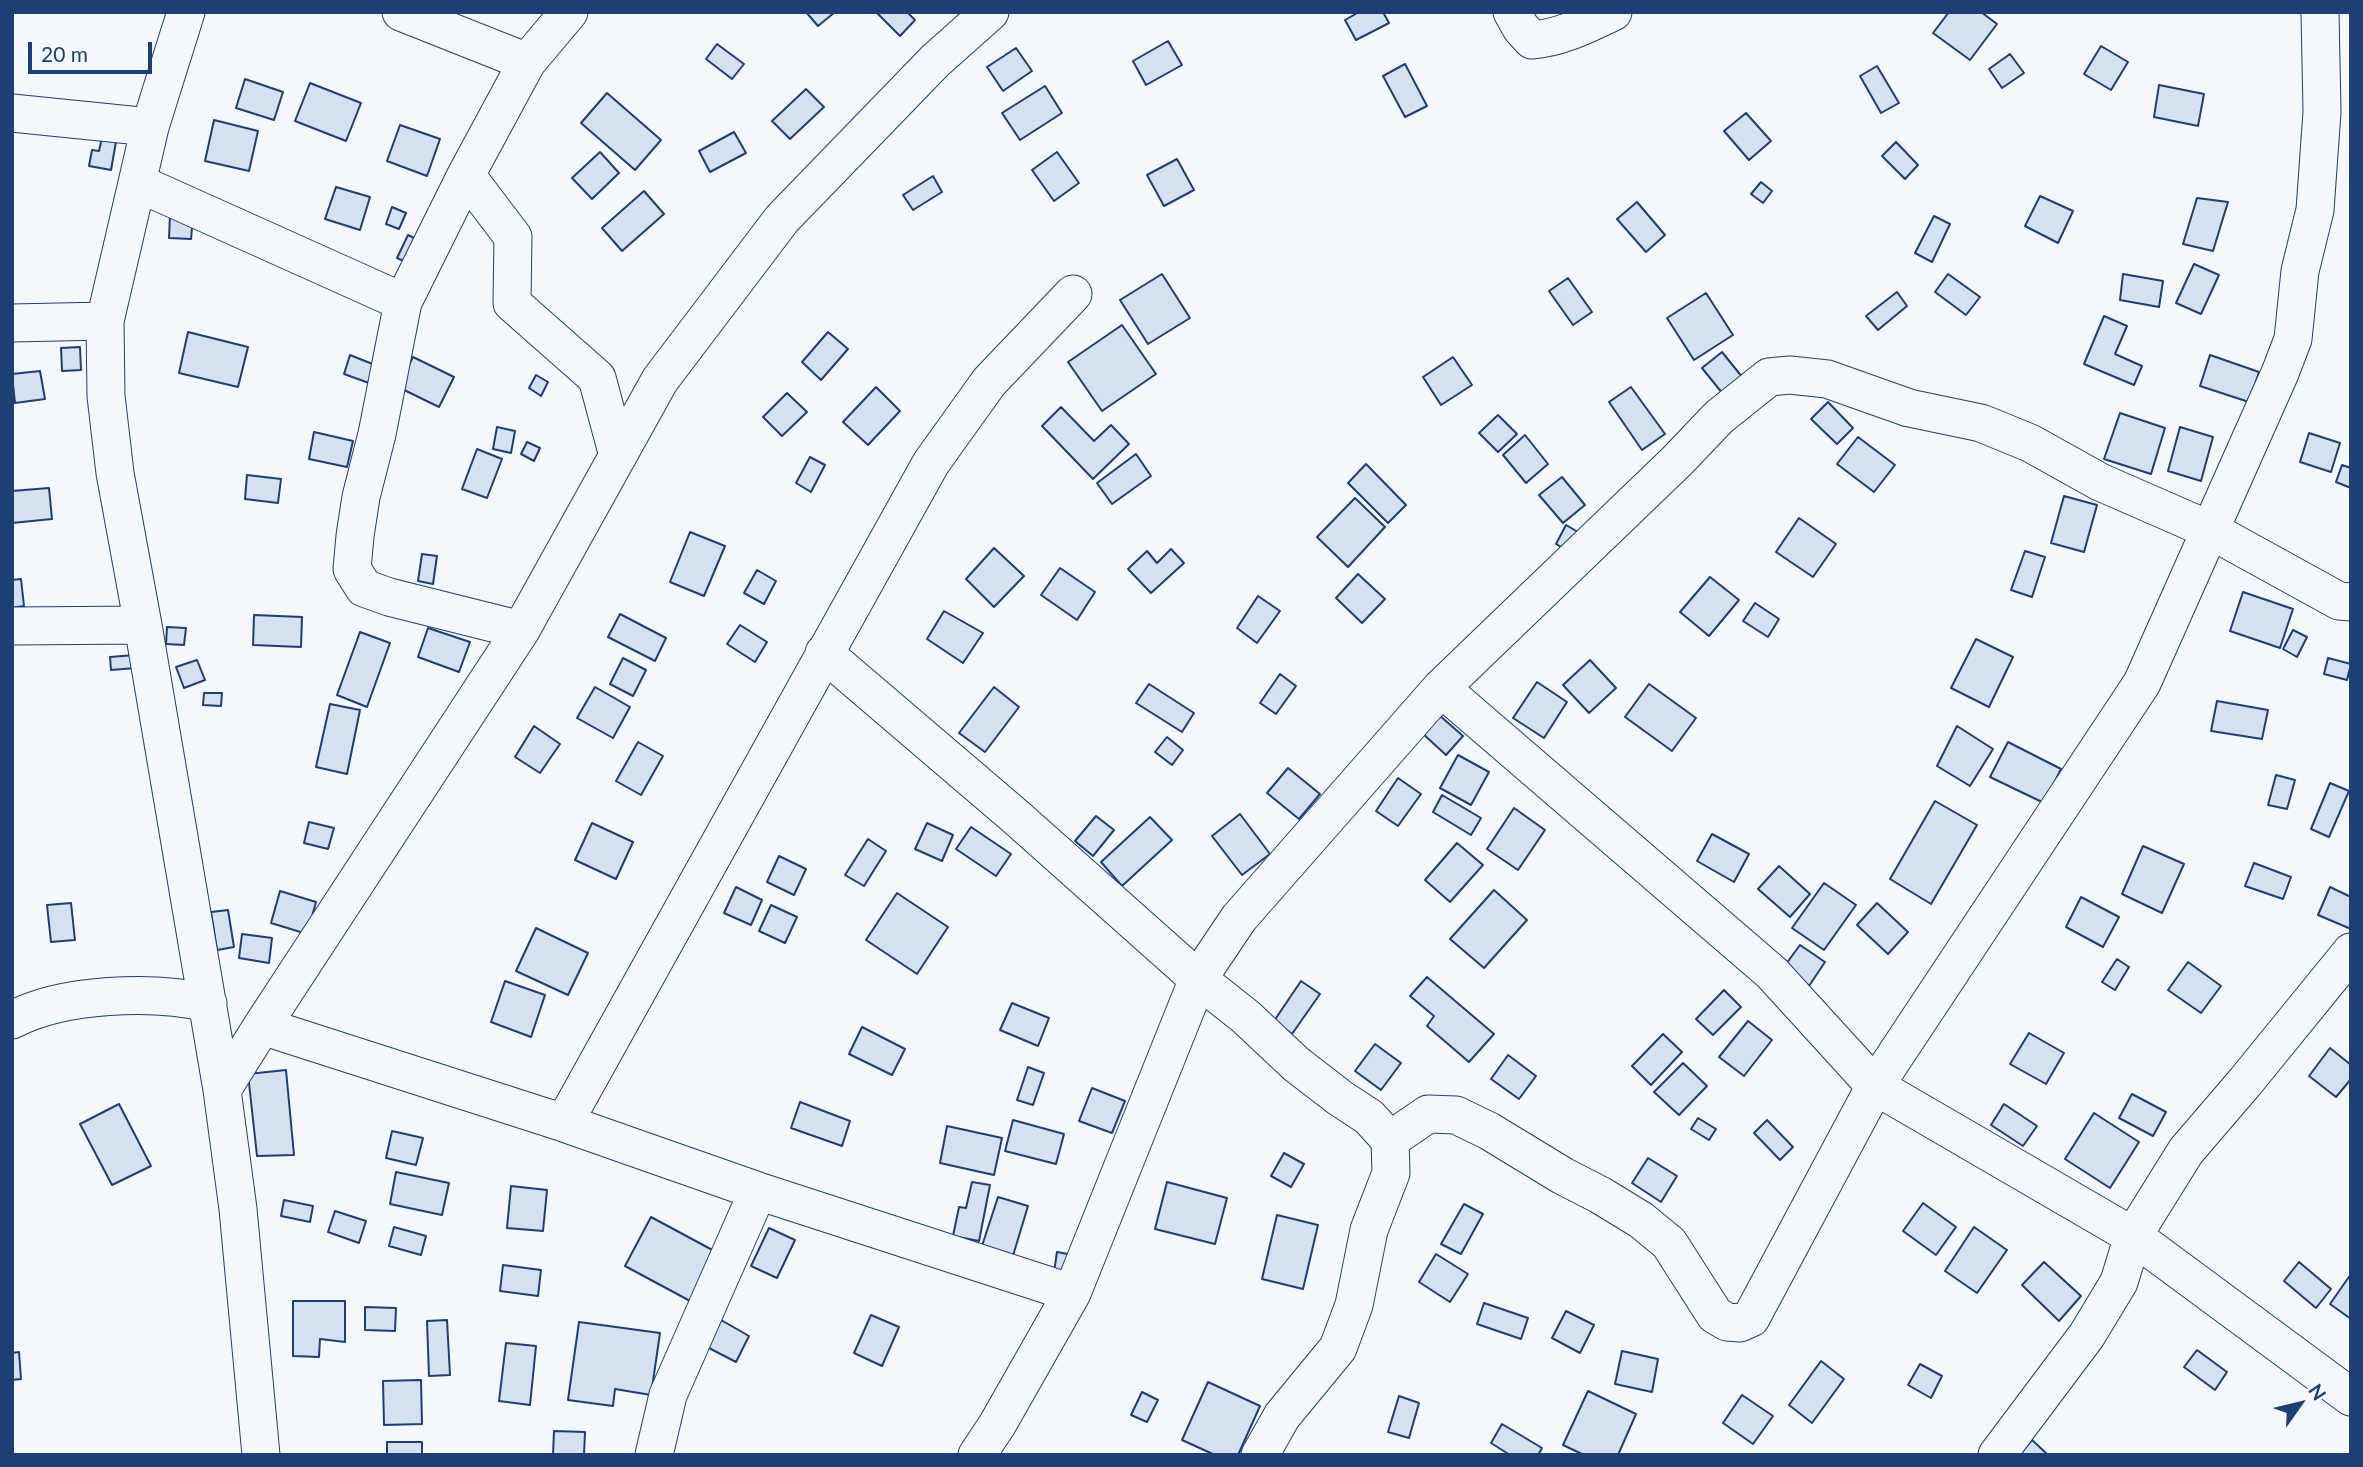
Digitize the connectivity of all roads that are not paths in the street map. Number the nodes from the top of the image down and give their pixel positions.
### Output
1 (186, 12) edge
2 (401, 12) edge
3 (569, 12) edge
4 (990, 12) edge
5 (1512, 12) edge
6 (1613, 12) edge
7 (2320, 12) edge
8 (527, 62) junction
9 (12, 113) edge
10 (150, 127) junction
11 (466, 175) junction
12 (138, 183) junction
13 (1073, 294) dead end
14 (403, 302) junction
15 (104, 321) junction
16 (12, 323) edge
17 (618, 456) junction
18 (2210, 530) junction
19 (2351, 602) edge
20 (143, 625) junction
21 (12, 626) edge
22 (521, 630) junction
23 (824, 653) junction
24 (1441, 688) junction
25 (2351, 952) edge
26 (1198, 979) junction
27 (208, 1003) junction
28 (12, 1020) edge
29 (262, 1026) junction
30 (1875, 1086) junction
31 (222, 1090) junction
32 (564, 1123) junction
33 (1390, 1140) junction
34 (758, 1191) junction
35 (2133, 1236) junction
36 (1072, 1293) junction
37 (2351, 1397) edge
38 (261, 1455) edge
39 (654, 1455) edge
40 (977, 1455) edge
41 (1260, 1455) edge
42 (1997, 1455) edge

1 - 10 street
2 - 8 street
3 - 8 street
4 - 17 street
5 - 6 street
7 - 18 street
8 - 11 street
9 - 10 street
10 - 12 street
11 - 14 street
11 - 17 street
12 - 14 street
12 - 15 street
13 - 23 street
14 - 22 street
15 - 16 street
15 - 20 street
17 - 22 street
18 - 19 street
18 - 24 street
18 - 30 street
20 - 21 street
20 - 27 street
22 - 29 street
23 - 26 street
23 - 32 street
24 - 26 street
24 - 30 street
25 - 35 street
26 - 33 street
26 - 36 street
27 - 28 street
27 - 31 street
29 - 31 street
29 - 32 street
30 - 33 street
30 - 35 street
31 - 38 street
32 - 34 street
33 - 41 street
34 - 36 street
34 - 39 street
35 - 37 street
35 - 42 street
36 - 40 street

